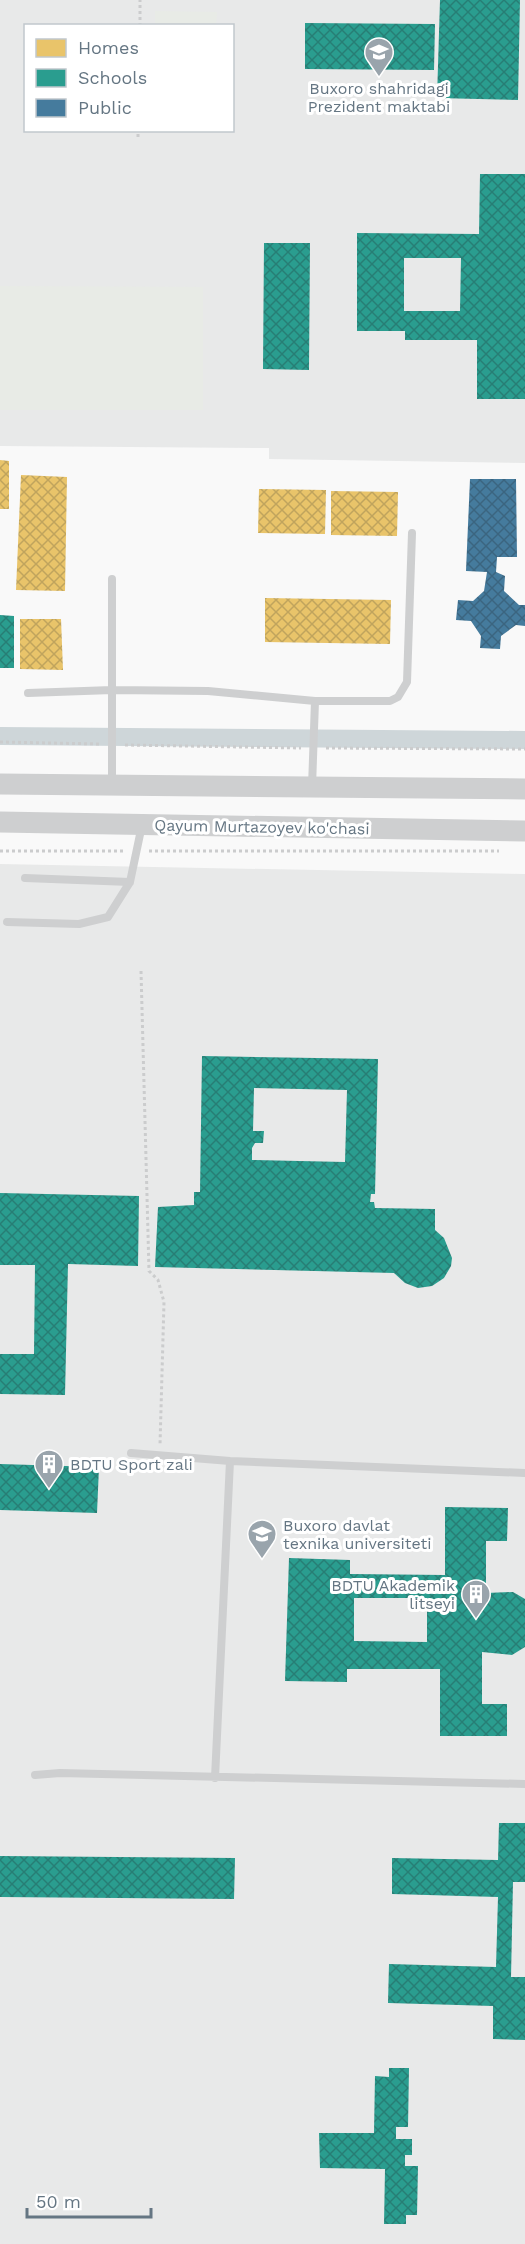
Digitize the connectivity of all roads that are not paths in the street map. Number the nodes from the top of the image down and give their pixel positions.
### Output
1 (412, 533) dead end
2 (112, 579) dead end
3 (112, 690) junction
4 (28, 693) dead end
5 (315, 701) junction
6 (0, 784) edge
7 (112, 785) junction
8 (312, 787) junction
9 (525, 789) edge
10 (0, 822) edge
11 (142, 825) junction
12 (525, 831) edge
13 (25, 878) dead end
14 (130, 882) junction
15 (7, 922) dead end
16 (131, 1453) dead end
17 (230, 1461) junction
18 (525, 1473) edge
19 (35, 1775) dead end
20 (215, 1778) junction
21 (525, 1784) edge

1 - 5 lane
2 - 3 lane
3 - 4 lane
3 - 5 lane
3 - 7 lane
5 - 8 lane
6 - 7 street
7 - 8 street
8 - 9 street
10 - 11 street, Qayum Murtazoyev ko'chasi
11 - 12 street, Qayum Murtazoyev ko'chasi
11 - 14 lane
13 - 14 lane
14 - 15 lane
16 - 17 lane
17 - 18 lane
17 - 20 lane
19 - 20 lane
20 - 21 lane

